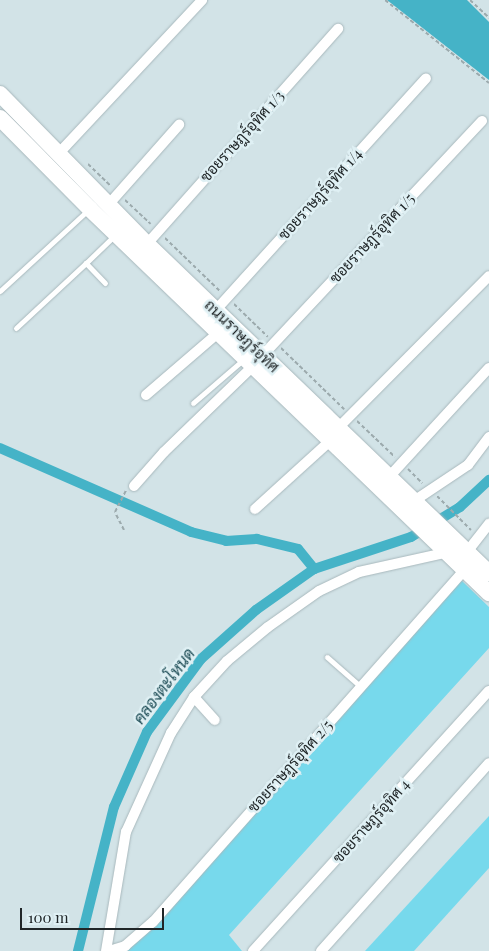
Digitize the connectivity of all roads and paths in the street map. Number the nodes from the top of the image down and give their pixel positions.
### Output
1 (202, 0) edge
2 (385, 0) edge
3 (470, 0) edge
4 (489, 18) edge
5 (338, 29) dead end
6 (426, 78) dead end
7 (489, 83) edge
8 (0, 94) edge
9 (0, 118) edge
10 (482, 121) dead end
11 (179, 125) dead end
12 (60, 152) junction
13 (109, 204) junction
14 (90, 209) junction
15 (116, 234) junction
16 (146, 244) junction
17 (86, 263) junction
18 (489, 276) edge
19 (105, 283) dead end
20 (0, 291) edge
21 (215, 311) junction
22 (16, 328) dead end
23 (218, 333) junction
24 (253, 360) junction
25 (489, 368) edge
26 (146, 395) dead end
27 (193, 403) dead end
28 (334, 434) junction
29 (489, 437) edge
30 (389, 477) junction
31 (130, 487) joint
32 (442, 501) dead end
33 (255, 509) dead end
34 (416, 510) junction
35 (464, 524) dead end
36 (489, 524) edge
37 (124, 530) dead end
38 (445, 545) junction
39 (467, 552) junction
40 (464, 570) junction
41 (489, 573) edge
42 (489, 593) edge
43 (327, 657) dead end
44 (361, 687) junction
45 (489, 691) edge
46 (194, 697) junction
47 (214, 720) dead end
48 (489, 763) edge
49 (107, 951) edge
50 (253, 951) edge
51 (321, 951) edge

1 - 12 street
2 - 7 path
3 - 4 path
5 - 16 street, ซอยราษฎร์อุทิศ 1/3
6 - 21 street, ซอยราษฎร์อุทิศ 1/4
8 - 12 main road, ถนนราษฎร์อุทิศ
9 - 14 main road, ถนนราษฎร์อุทิศ
10 - 24 street, ซอยราษฎร์อุทิศ 1/5
11 - 13 street
12 - 13 main road, ถนนราษฎร์อุทิศ
13 - 16 main road, ถนนราษฎร์อุทิศ
14 - 15 main road, ถนนราษฎร์อุทิศ
14 - 20 lane
15 - 17 lane
15 - 23 main road, ถนนราษฎร์อุทิศ
16 - 21 main road, ถนนราษฎร์อุทิศ
17 - 19 lane
17 - 22 lane
18 - 28 street
21 - 24 main road, ถนนราษฎร์อุทิศ
23 - 24 main road, ถนนราษฎร์อุทิศ
23 - 26 street
24 - 27 lane
24 - 28 main road, ถนนราษฎร์อุทิศ
24 - 31 street, ซอยราษฎร์อุทิศ 1/5
25 - 30 street
28 - 30 main road, ถนนราษฎร์อุทิศ
28 - 33 street
28 - 34 main road, ถนนราษฎร์อุทิศ
29 - 34 street
30 - 34 main road, ถนนราษฎร์อุทิศ
31 - 37 path
32 - 35 path
34 - 38 main road, ถนนราษฎร์อุทิศ
36 - 39 street
38 - 39 main road, ถนนราษฎร์อุทิศ
38 - 40 main road, ถนนราษฎร์อุทิศ
38 - 46 street
39 - 41 main road, ถนนราษฎร์อุทิศ
40 - 42 main road, ถนนราษฎร์อุทิศ
40 - 44 street, ซอยราษฎร์อุทิศ 2/5
43 - 44 lane
44 - 49 street, ซอยราษฎร์อุทิศ 2/5
45 - 50 street, ซอยราษฎร์อุทิศ 4
46 - 47 street
46 - 49 street
48 - 51 street

